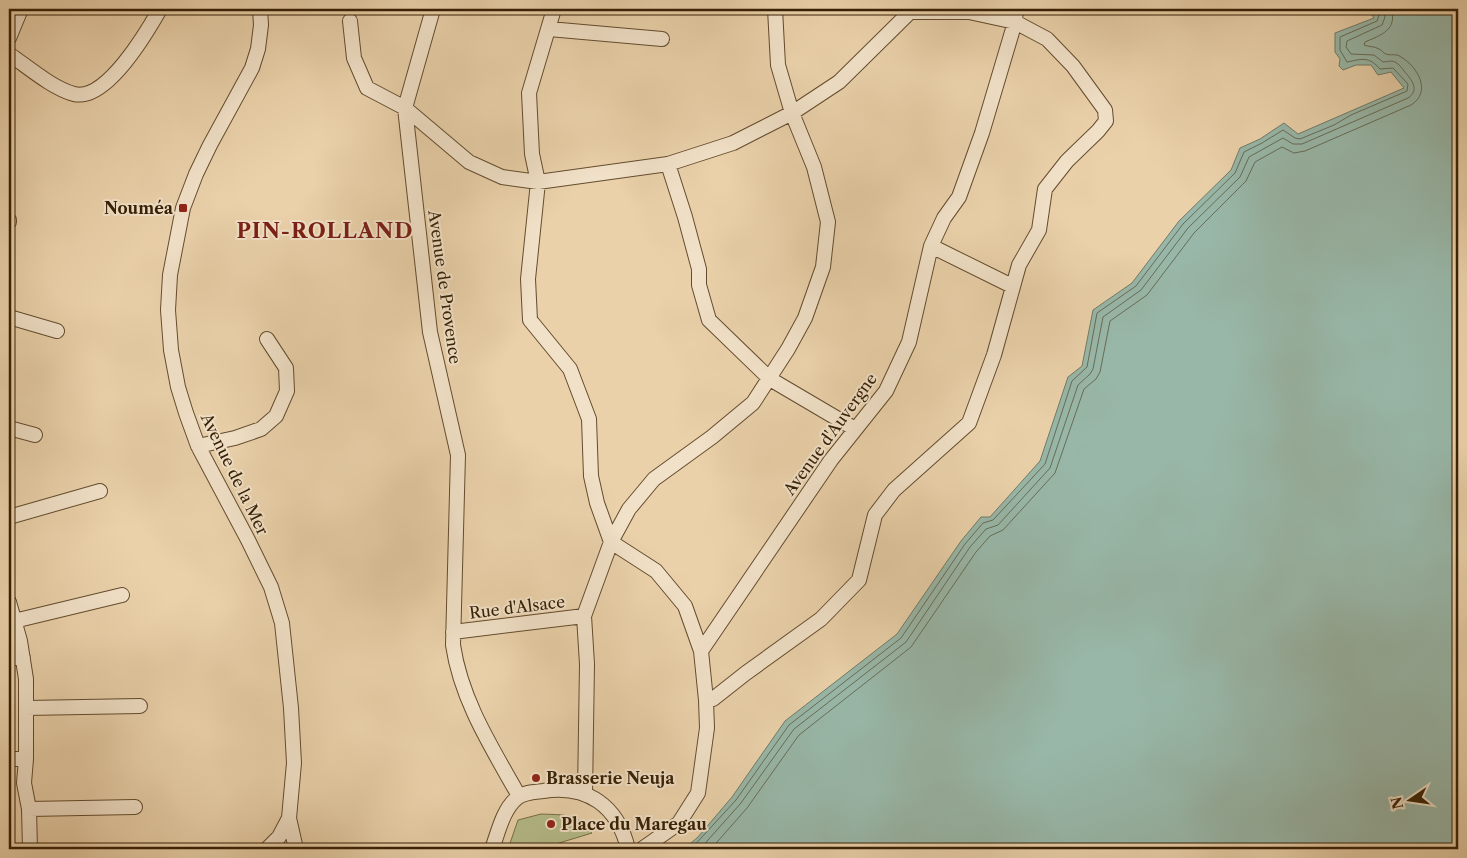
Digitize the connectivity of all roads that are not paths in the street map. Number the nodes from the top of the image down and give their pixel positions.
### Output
1 (21, 9) edge
2 (160, 9) edge
3 (260, 9) edge
4 (433, 9) edge
5 (554, 9) edge
6 (775, 9) edge
7 (1015, 16) edge
8 (350, 21) dead end
9 (549, 29) junction
10 (9, 38) edge
11 (662, 39) dead end
12 (9, 54) edge
13 (405, 108) junction
14 (792, 113) junction
15 (668, 164) junction
16 (538, 182) junction
17 (931, 246) junction
18 (1012, 286) junction
19 (9, 317) edge
20 (58, 331) dead end
21 (267, 339) dead end
22 (770, 379) junction
23 (9, 428) edge
24 (855, 430) junction
25 (35, 435) dead end
26 (198, 446) junction
27 (100, 492) dead end
28 (9, 516) edge
29 (611, 542) junction
30 (122, 595) dead end
31 (9, 602) edge
32 (584, 616) junction
33 (14, 621) junction
34 (453, 632) junction
35 (701, 651) junction
36 (16, 658) edge
37 (706, 700) junction
38 (140, 706) dead end
39 (26, 708) junction
40 (9, 759) edge
41 (26, 760) junction
42 (584, 794) junction
43 (519, 796) junction
44 (135, 807) dead end
45 (29, 809) junction
46 (289, 818) junction
47 (30, 849) edge
48 (267, 849) edge
49 (296, 849) edge
50 (492, 849) edge
51 (628, 849) edge
52 (642, 849) edge

1 - 10 street
2 - 12 street
3 - 26 street, Avenue de la Mer
4 - 13 street, Avenue de Provence
5 - 9 street
6 - 14 street
7 - 14 street
7 - 17 street, Avenue d'Auvergne
7 - 18 street
8 - 13 street
9 - 11 street
9 - 16 street
13 - 16 street
13 - 34 street, Avenue de Provence
14 - 15 street
14 - 22 street
15 - 16 street
15 - 22 street
16 - 29 street
17 - 18 street
17 - 24 street, Avenue d'Auvergne
18 - 37 street
19 - 20 street
21 - 26 street
22 - 24 street
22 - 29 street
23 - 25 street
24 - 35 street, Avenue d'Auvergne
26 - 46 street, Avenue de la Mer
27 - 28 street
29 - 32 street
29 - 35 street
30 - 33 street
31 - 33 street
32 - 34 street, Rue d'Alsace
32 - 42 street
33 - 36 street
34 - 43 street, Avenue de Provence
35 - 37 street
36 - 39 street
37 - 52 street
38 - 39 street
39 - 41 street
40 - 41 street
41 - 45 street
42 - 43 street
42 - 51 street
43 - 50 street
44 - 45 street
45 - 47 street
46 - 48 street, Avenue de la Mer
46 - 49 street, Avenue de la Mer

